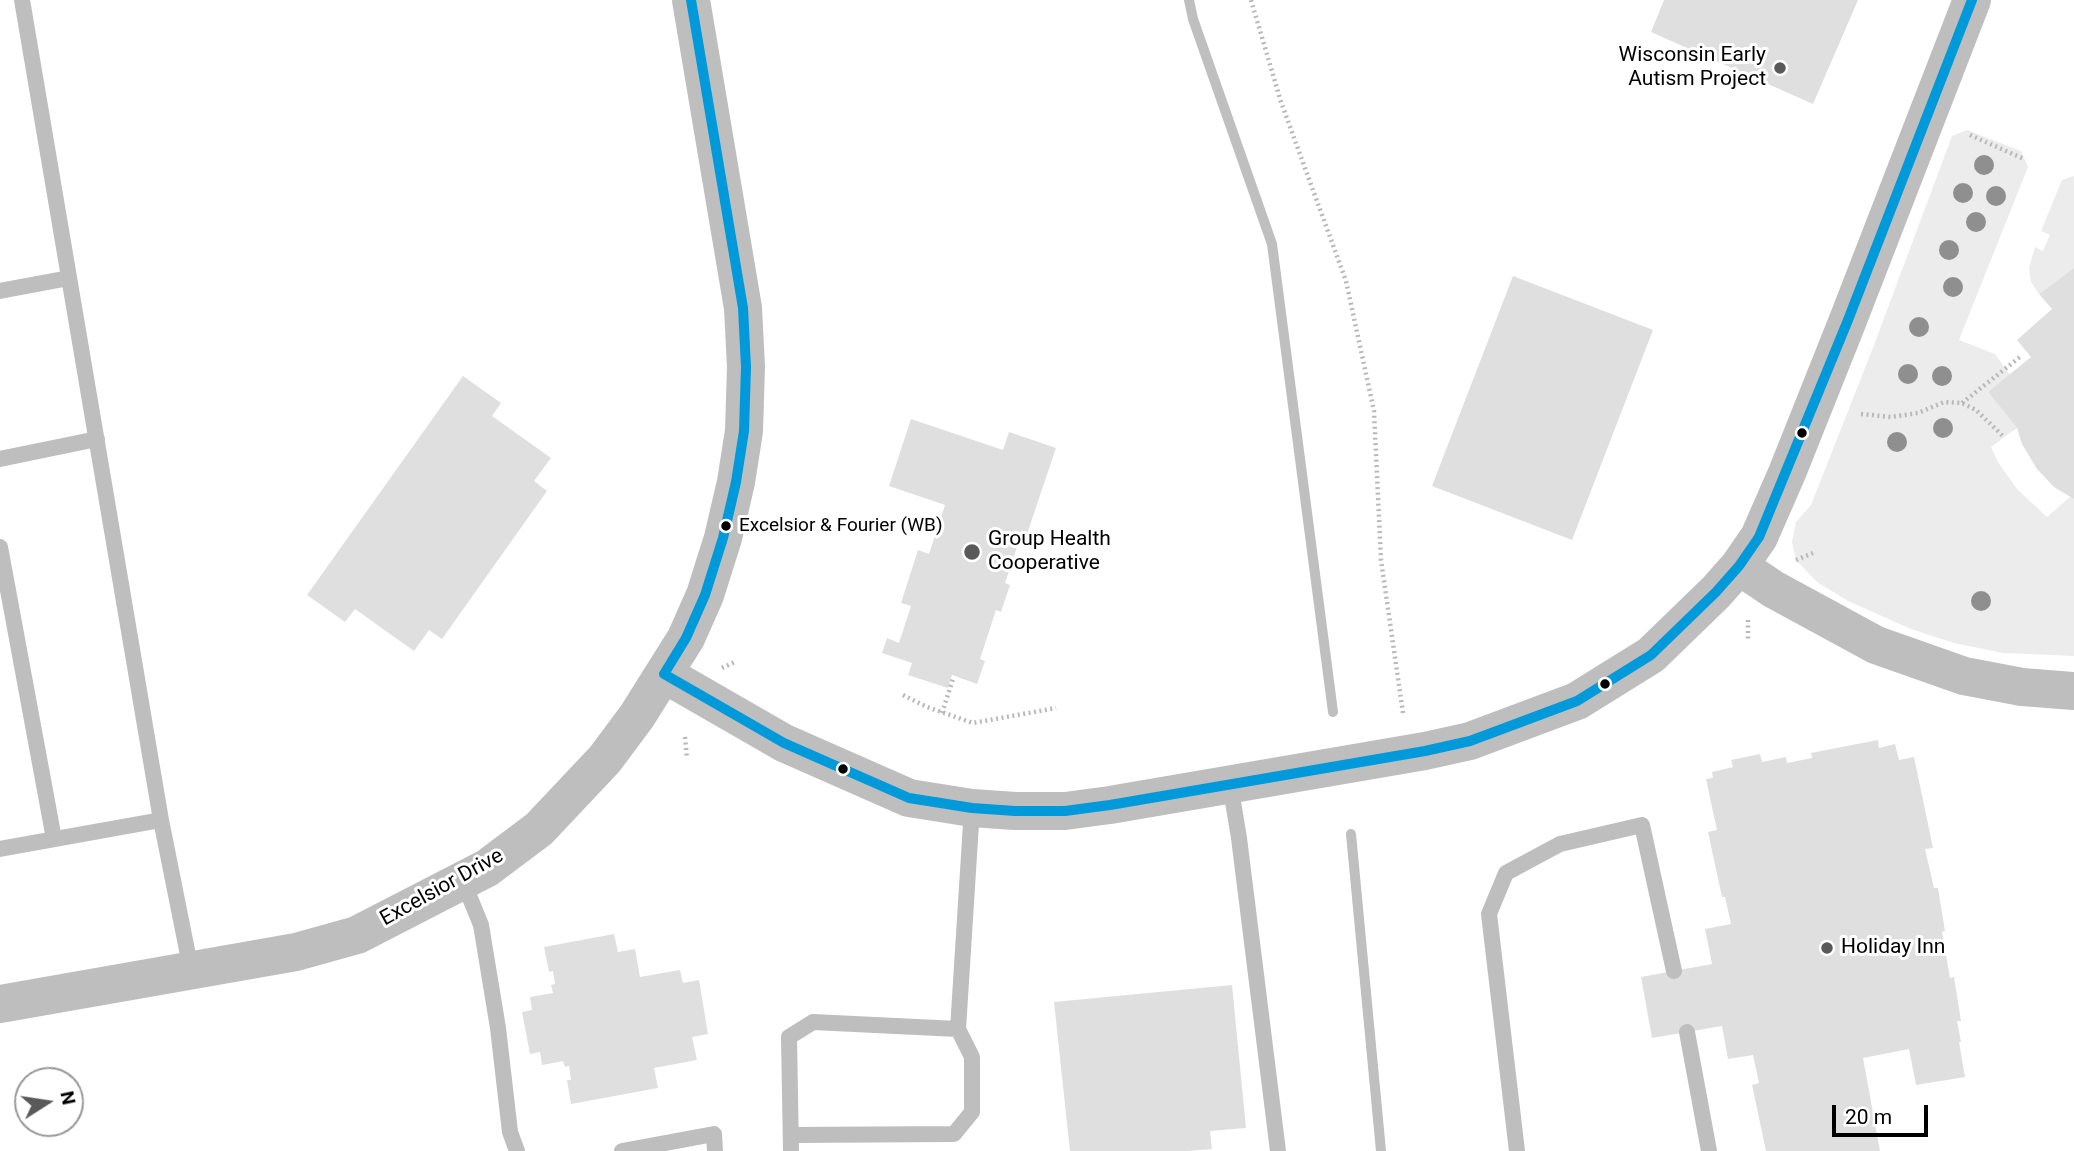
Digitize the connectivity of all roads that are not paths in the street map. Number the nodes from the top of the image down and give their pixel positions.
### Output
1 (22, 0) edge
2 (691, 0) edge
3 (1972, 0) edge
4 (69, 278) junction
5 (0, 291) edge
6 (97, 439) junction
7 (0, 459) edge
8 (0, 547) edge
9 (1739, 566) junction
10 (664, 674) junction
11 (2074, 691) edge
12 (1230, 784) junction
13 (972, 808) junction
14 (161, 820) junction
15 (54, 839) junction
16 (0, 849) edge
17 (464, 881) junction
18 (191, 970) junction
19 (1674, 971) dead end
20 (0, 1004) edge
21 (958, 1029) junction
22 (1687, 1032) dead end
23 (791, 1143) edge
24 (517, 1151) edge
25 (622, 1151) edge
26 (715, 1151) edge
27 (1278, 1151) edge
28 (1517, 1151) edge
29 (1709, 1151) edge

1 - 4 lane
2 - 10 street, Excelsior Drive
3 - 9 street
4 - 5 lane
4 - 6 lane
6 - 7 lane
6 - 14 lane
8 - 15 lane
9 - 11 street
9 - 12 street
10 - 13 street
10 - 17 street, Excelsior Drive
12 - 13 street
12 - 27 lane
13 - 21 lane
14 - 15 lane
14 - 18 lane
15 - 16 lane
17 - 18 street, Excelsior Drive
17 - 24 lane
18 - 20 street, Excelsior Drive
19 - 28 lane
21 - 23 lane
21 - 23 lane
22 - 29 lane
25 - 26 lane

